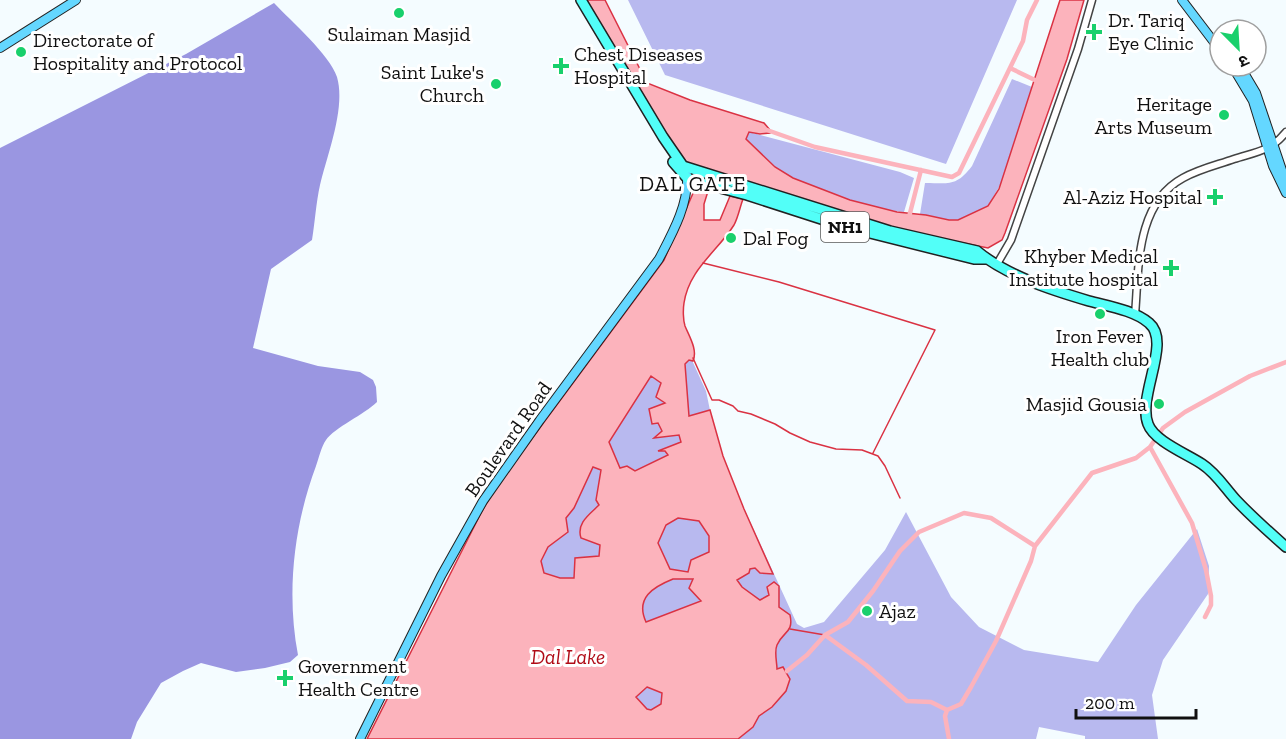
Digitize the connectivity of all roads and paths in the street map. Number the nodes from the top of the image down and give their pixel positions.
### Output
1 (76, 0) edge
2 (578, 0) edge
3 (1092, 0) edge
4 (1182, 0) edge
5 (1188, 0) edge
6 (1208, 26) edge
7 (1208, 34) edge
8 (0, 48) edge
9 (1239, 78) edge
10 (1247, 78) edge
11 (1286, 132) edge
12 (1270, 147) junction
13 (691, 174) junction
14 (1286, 182) edge
15 (1286, 193) edge
16 (791, 205) junction
17 (997, 264) junction
18 (1135, 315) junction
19 (1182, 450) junction
20 (1286, 542) edge
21 (1286, 548) edge
22 (360, 739) edge

1 - 8 main road
2 - 13 highway
3 - 17 street
4 - 7 main road
5 - 6 main road
9 - 12 main road
10 - 12 main road
11 - 12 street
12 - 14 main road
12 - 15 main road
12 - 18 street
13 - 16 highway, NH1
13 - 16 highway, NH1
13 - 22 main road, Boulevard Road
16 - 17 highway, NH1
17 - 18 highway, NH1
18 - 19 highway, NH1
19 - 20 highway, NH1
19 - 21 highway, NH1

